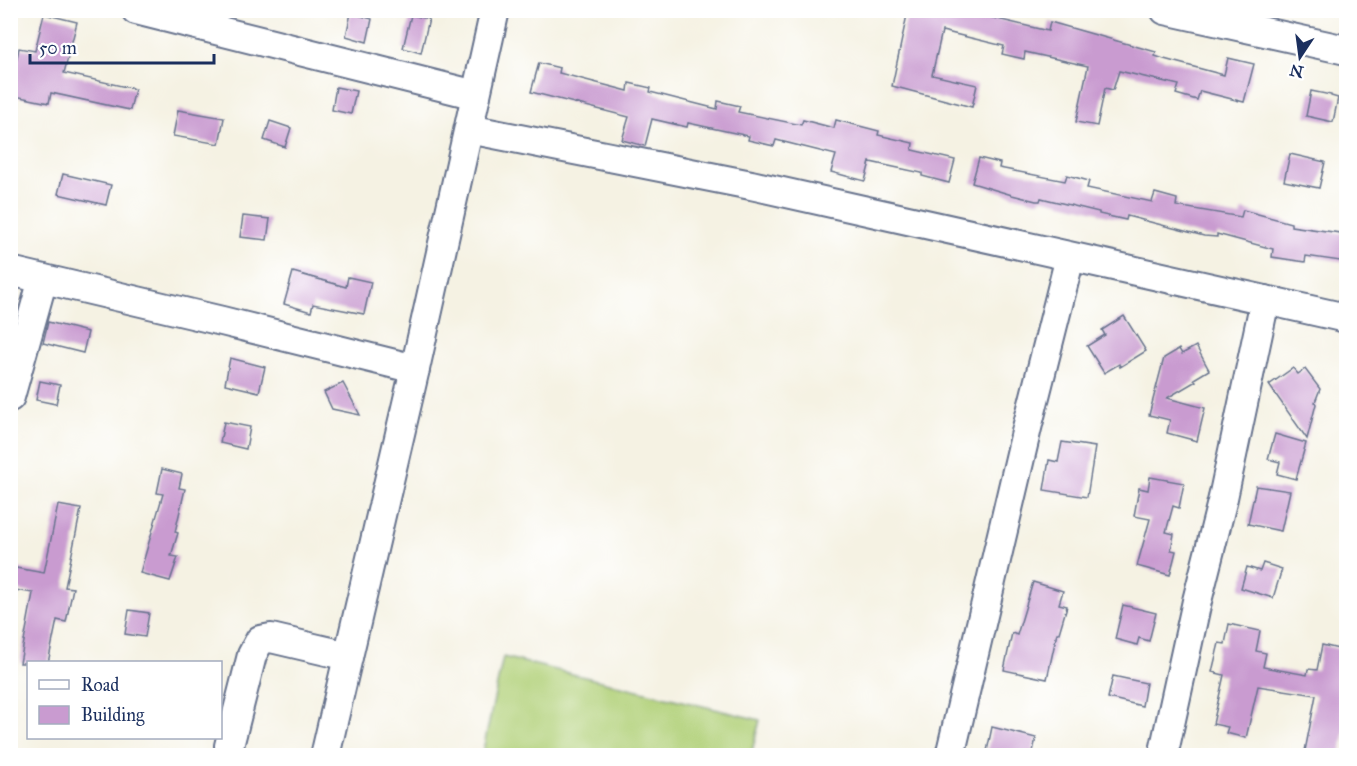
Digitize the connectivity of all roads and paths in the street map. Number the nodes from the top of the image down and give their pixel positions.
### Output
1 (136, 10) edge
2 (495, 10) edge
3 (1165, 10) edge
4 (1347, 50) edge
5 (476, 95) junction
6 (469, 129) junction
7 (1070, 257) junction
8 (10, 271) edge
9 (43, 279) junction
10 (1265, 300) junction
11 (1347, 318) edge
12 (415, 369) junction
13 (10, 398) edge
14 (348, 656) junction
15 (229, 746) dead end
16 (326, 756) edge
17 (950, 756) edge
18 (1163, 756) edge

1 - 5 street
2 - 5 street
3 - 4 street
5 - 6 street
6 - 7 street
6 - 12 street
7 - 10 street
7 - 17 street
8 - 9 street
9 - 12 street
9 - 13 street
10 - 11 street
10 - 18 street
12 - 14 street
14 - 15 street
14 - 16 street

